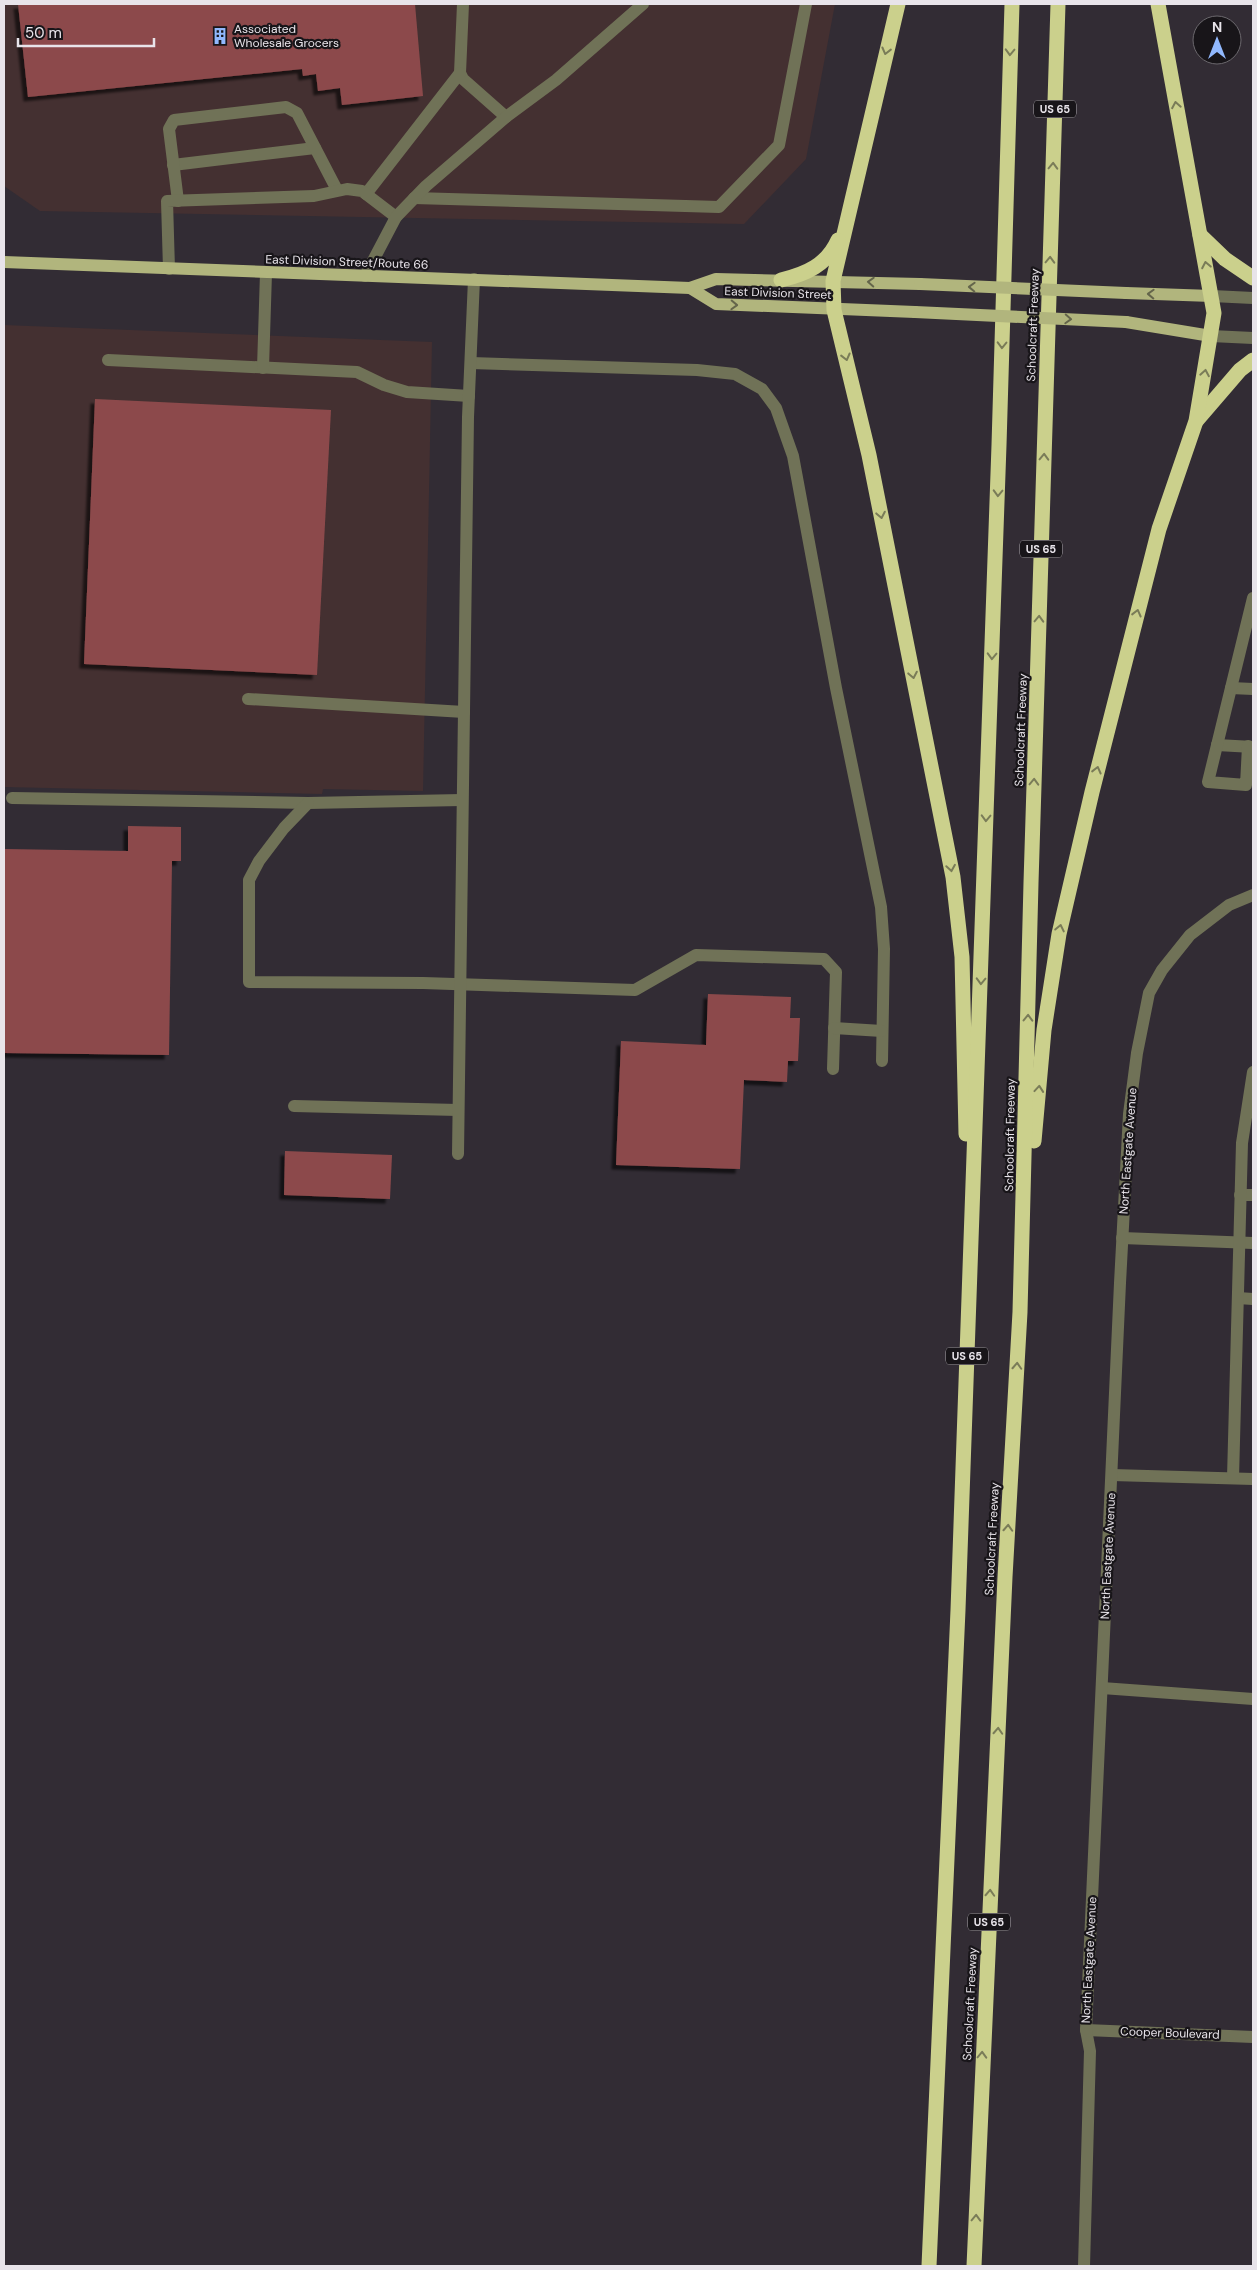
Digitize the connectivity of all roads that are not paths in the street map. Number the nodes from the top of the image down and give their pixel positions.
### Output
1 (463, 4) edge
2 (642, 4) edge
3 (806, 4) edge
4 (898, 4) edge
5 (1012, 4) edge
6 (1058, 4) edge
7 (1158, 4) edge
8 (460, 72) junction
9 (506, 117) junction
10 (315, 148) junction
11 (173, 165) junction
12 (337, 190) junction
13 (366, 194) junction
14 (414, 198) junction
15 (178, 201) junction
16 (396, 217) junction
17 (847, 218) junction
18 (1200, 235) junction
19 (4, 262) edge
20 (170, 269) junction
21 (266, 273) junction
22 (364, 276) junction
23 (1253, 278) edge
24 (474, 279) junction
25 (781, 280) junction
26 (833, 281) junction
27 (690, 288) junction
28 (1212, 296) junction
29 (1253, 298) edge
30 (834, 310) junction
31 (1211, 336) junction
32 (1253, 338) edge
33 (108, 360) dead end
34 (1253, 360) edge
35 (471, 363) junction
36 (264, 368) junction
37 (469, 396) junction
38 (1196, 421) junction
39 (1253, 598) edge
40 (1248, 640) edge
41 (1231, 688) junction
42 (1253, 689) edge
43 (248, 699) dead end
44 (464, 712) junction
45 (1217, 745) junction
46 (1251, 747) edge
47 (12, 798) dead end
48 (462, 800) junction
49 (308, 802) junction
50 (1253, 895) edge
51 (460, 985) junction
52 (834, 1028) junction
53 (882, 1031) junction
54 (882, 1061) dead end
55 (833, 1069) dead end
56 (1253, 1072) edge
57 (1252, 1089) edge
58 (294, 1106) dead end
59 (458, 1110) junction
60 (1248, 1143) edge
61 (458, 1154) dead end
62 (1247, 1195) edge
63 (1122, 1238) junction
64 (1239, 1243) junction
65 (1253, 1244) edge
66 (1238, 1298) junction
67 (1253, 1298) edge
68 (1020, 1312) junction
69 (969, 1313) junction
70 (1112, 1475) junction
71 (1233, 1478) junction
72 (1253, 1479) edge
73 (1102, 1688) junction
74 (1253, 1699) edge
75 (1086, 2030) junction
76 (1253, 2037) edge
77 (929, 2266) edge
78 (974, 2266) edge
79 (1084, 2266) edge

1 - 8 street
2 - 9 street
3 - 14 street
4 -> 17 highway
5 -> 69 highway, US 65
68 -> 6 highway, Schoolcraft Freeway / US 65
18 -> 7 highway
8 - 9 street
8 - 13 street
9 - 14 street
10 - 11 street
10 - 11 street
10 - 12 street
11 - 15 street
12 - 13 street
12 - 15 street
13 - 16 street
14 - 16 street
15 - 20 street
16 - 22 street
17 - 25 highway
17 - 26 highway
18 - 23 highway
28 -> 18 highway
19 - 20 main road, East Division Street/Route 66
20 - 21 main road, East Division Street/Route 66
21 - 22 main road, East Division Street/Route 66
21 - 36 street
22 - 24 main road, East Division Street/Route 66
24 - 27 main road, East Division Street/Route 66
24 - 35 street
25 - 26 main road, East Division Street
25 - 27 main road, East Division Street
28 -> 26 main road, East Division Street, bridge
26 - 30 highway
27 -> 30 main road, East Division Street
28 - 29 street
28 - 31 highway
30 -> 31 main road, East Division Street, bridge
30 -> 69 highway
31 - 32 street
38 -> 31 highway
33 - 36 street
34 - 38 highway
35 - 37 street
35 - 53 street
36 - 37 street
37 - 44 street
68 -> 38 highway
39 - 40 street
40 - 41 street
41 - 42 street
41 - 45 street
43 - 44 street
44 - 48 street
45 - 46 street
45 - 46 street
47 - 49 street
48 - 49 street
48 - 51 street
49 - 51 street
50 - 63 street, North Eastgate Avenue
51 - 52 street
51 - 59 street
52 - 53 street
52 - 55 street
53 - 54 street
56 - 57 street
57 - 60 street
58 - 59 street
59 - 61 street
60 - 62 street
62 - 64 street
63 - 64 street
63 - 70 street, North Eastgate Avenue
64 - 65 street
64 - 66 street
66 - 67 street
66 - 71 street
78 -> 68 highway, Schoolcraft Freeway / US 65
69 - 77 highway, US 65
70 - 71 street
70 - 73 street, North Eastgate Avenue
71 - 72 street
73 - 74 street
73 - 75 street, North Eastgate Avenue
75 - 76 street, Cooper Boulevard
75 - 79 street, North Eastgate Avenue

